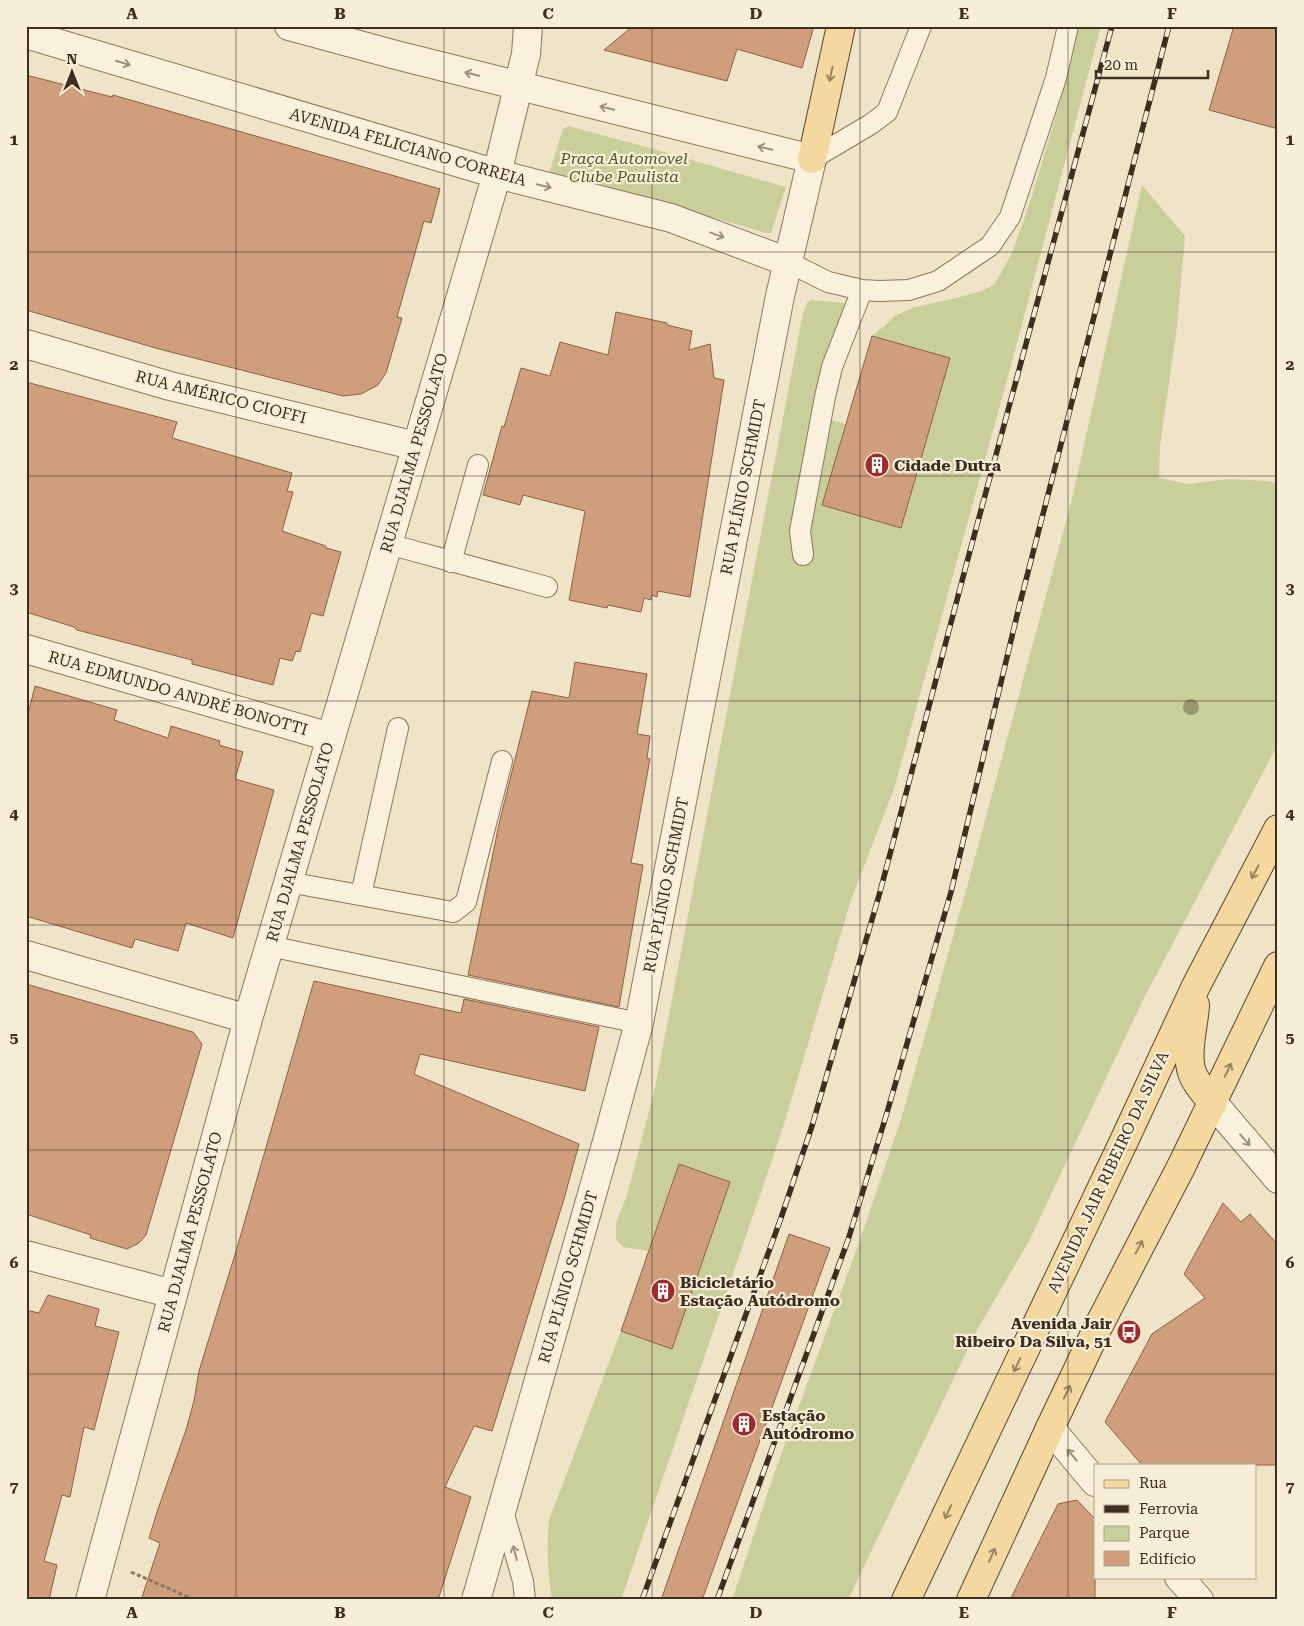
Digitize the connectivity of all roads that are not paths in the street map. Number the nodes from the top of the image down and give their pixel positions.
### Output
1 (289, 26) edge
2 (528, 26) edge
3 (842, 26) edge
4 (921, 26) edge
5 (1068, 26) edge
6 (26, 34) edge
7 (519, 86) junction
8 (812, 159) junction
9 (497, 174) junction
10 (788, 262) junction
11 (862, 290) junction
12 (26, 344) edge
13 (416, 446) junction
14 (478, 465) dead end
15 (388, 544) junction
16 (803, 555) dead end
17 (451, 562) junction
18 (548, 587) dead end
19 (26, 649) edge
20 (398, 728) dead end
21 (330, 737) junction
22 (502, 761) dead end
23 (1278, 829) edge
24 (288, 882) junction
25 (361, 895) junction
26 (270, 946) junction
27 (26, 955) edge
28 (1278, 966) edge
29 (1196, 986) junction
30 (248, 1019) junction
31 (639, 1023) junction
32 (1213, 1103) junction
33 (1278, 1178) edge
34 (26, 1255) edge
35 (173, 1294) junction
36 (1050, 1428) junction
37 (1094, 1481) edge
38 (502, 1506) junction
39 (1180, 1578) edge
40 (90, 1600) edge
41 (476, 1600) edge
42 (525, 1600) edge
43 (906, 1600) edge
44 (971, 1600) edge
45 (1198, 1600) edge

7 -> 1 street
2 - 7 street, RUA DJALMA PESSOLATO
3 -> 8 main road
4 - 8 lane
5 - 11 lane
6 -> 9 street, AVENIDA FELICIANO CORREIA
8 -> 7 street
7 - 9 street, RUA DJALMA PESSOLATO
8 - 10 street, RUA PLÍNIO SCHMIDT
9 -> 10 street, AVENIDA FELICIANO CORREIA
9 - 13 street, RUA DJALMA PESSOLATO
10 - 11 lane
10 - 31 street, RUA PLÍNIO SCHMIDT
11 - 16 lane
12 - 13 street, RUA AMÉRICO CIOFFI
13 - 15 street, RUA DJALMA PESSOLATO
14 - 17 lane
15 - 17 lane
15 - 21 street, RUA DJALMA PESSOLATO
17 - 18 lane
19 - 21 street, RUA EDMUNDO ANDRÉ BONOTTI
20 - 25 lane
21 - 24 street, RUA DJALMA PESSOLATO
22 - 25 lane
23 -> 29 main road, AVENIDA JAIR RIBEIRO DA SILVA
24 - 25 lane
24 - 26 street, RUA DJALMA PESSOLATO
26 - 30 street, RUA DJALMA PESSOLATO
26 - 31 lane
27 - 30 street
32 -> 28 main road
29 - 32 main road
29 -> 43 main road, AVENIDA JAIR RIBEIRO DA SILVA
30 - 35 street, RUA DJALMA PESSOLATO
31 - 38 street, RUA PLÍNIO SCHMIDT
32 -> 33 street
36 -> 32 main road
34 - 35 street
35 - 40 street, RUA DJALMA PESSOLATO
37 -> 36 street
44 -> 36 main road
38 - 41 street, RUA PLÍNIO SCHMIDT
42 -> 38 lane
39 - 45 street

